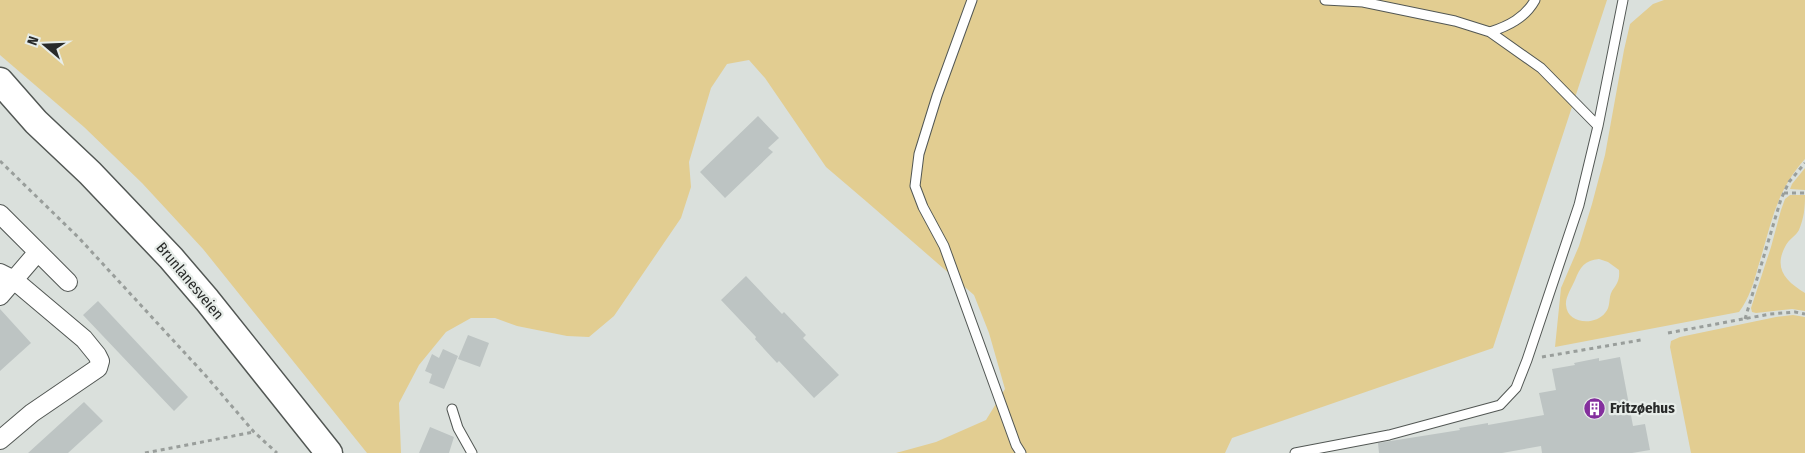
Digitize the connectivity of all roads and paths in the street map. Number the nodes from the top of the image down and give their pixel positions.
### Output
1 (972, 0) edge
2 (1325, 0) edge
3 (1534, 0) edge
4 (1623, 0) edge
5 (1490, 32) junction
6 (0, 81) edge
7 (0, 100) edge
8 (36, 122) junction
9 (1598, 126) junction
10 (0, 161) edge
11 (1805, 163) edge
12 (1784, 193) junction
13 (1805, 193) edge
14 (0, 214) edge
15 (37, 253) junction
16 (7, 276) edge
17 (68, 282) dead end
18 (0, 296) edge
19 (1805, 314) edge
20 (1745, 319) junction
21 (1668, 333) dead end
22 (1641, 340) dead end
23 (1527, 360) junction
24 (452, 409) dead end
25 (254, 432) junction
26 (0, 440) edge
27 (145, 453) edge
28 (277, 453) edge
29 (329, 453) edge
30 (472, 453) edge
31 (1020, 453) edge
32 (1295, 453) edge

1 - 31 lane
2 - 5 lane
3 - 5 lane
4 - 9 lane
5 - 9 lane
6 - 8 main road, Brunlanesveien
7 - 8 main road, Brunlanesveien
8 - 29 main road, Brunlanesveien
9 - 23 lane
10 - 25 path
11 - 12 path
12 - 13 path
12 - 20 path
14 - 15 street
15 - 16 street
15 - 17 street
16 - 18 street
16 - 26 street
19 - 20 path
20 - 21 path
22 - 23 path
23 - 32 lane
24 - 30 lane
25 - 27 path
25 - 28 path

